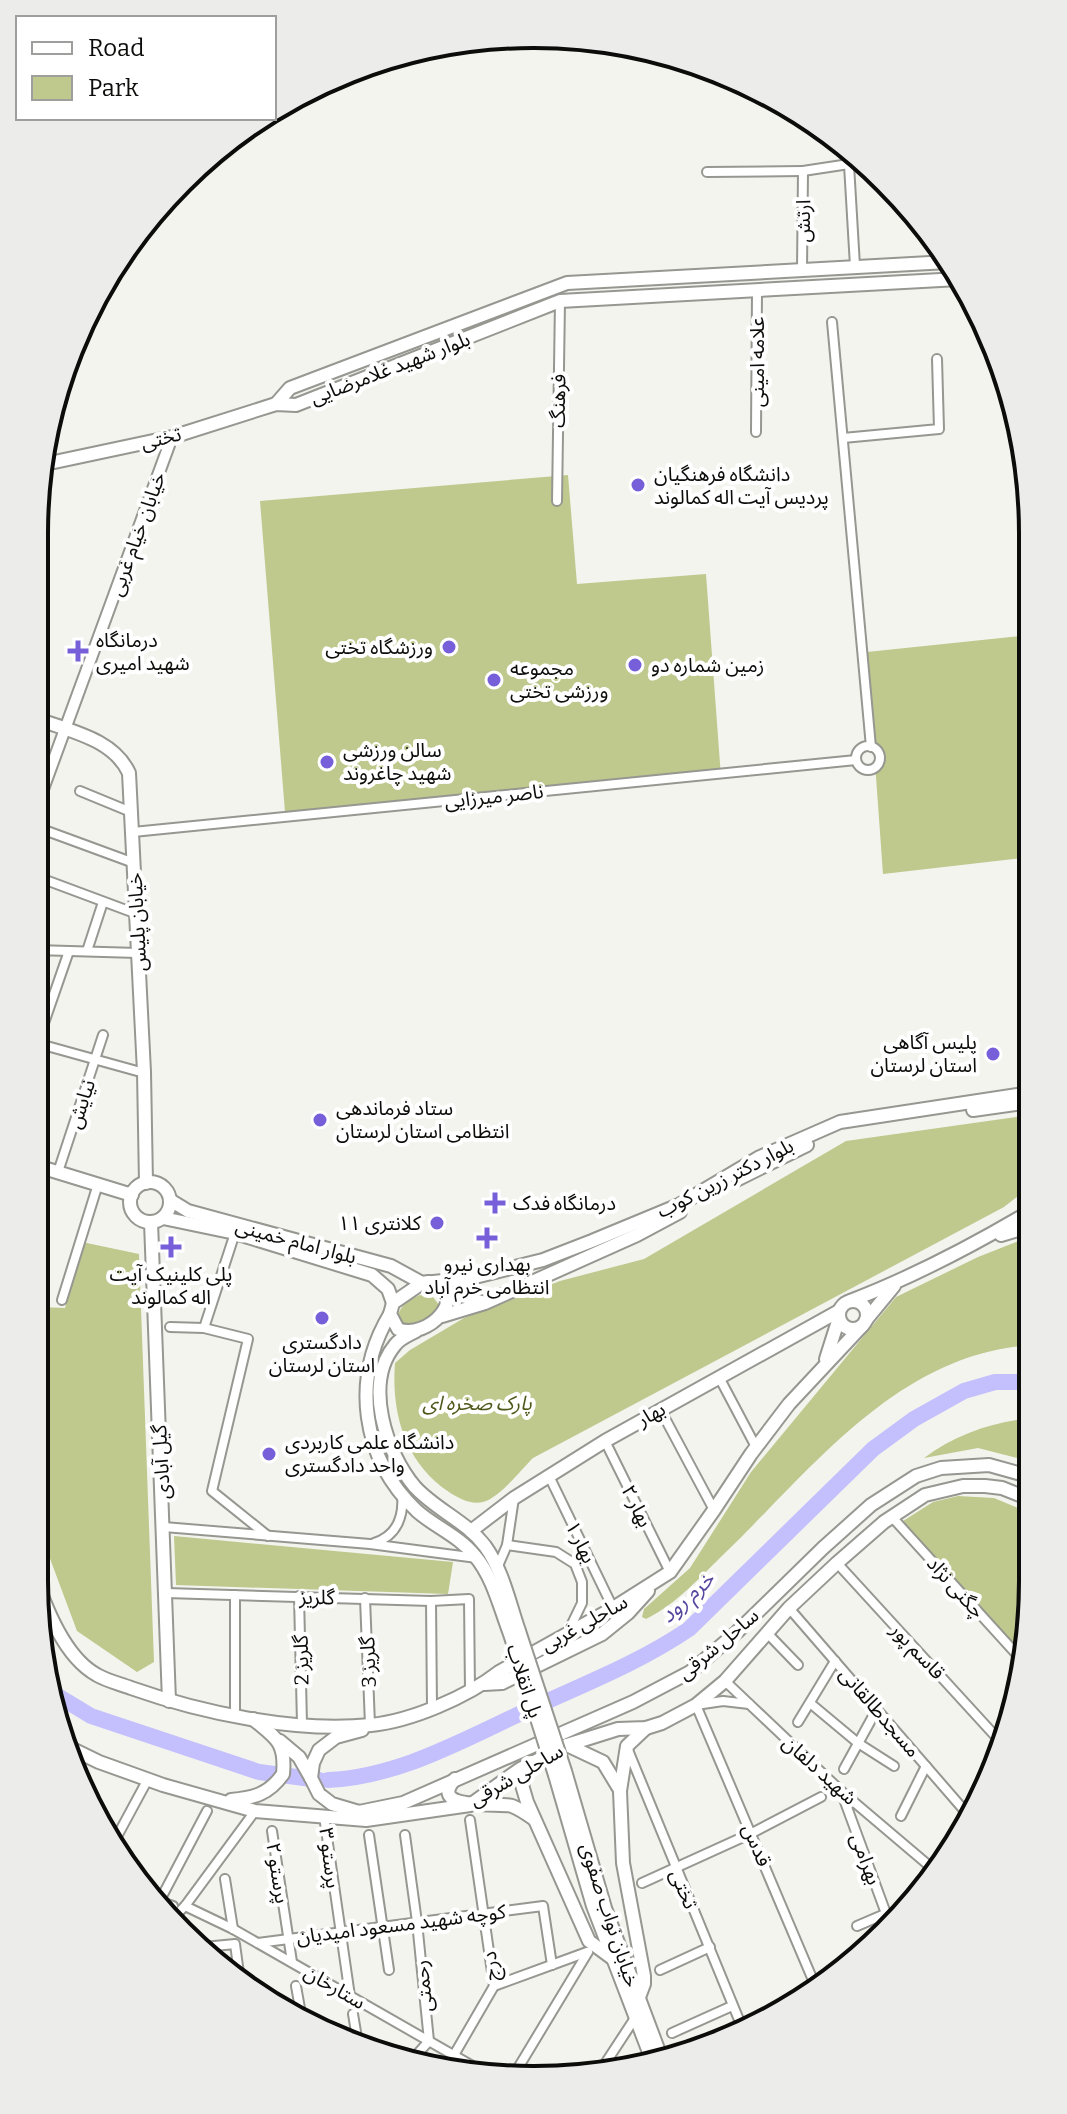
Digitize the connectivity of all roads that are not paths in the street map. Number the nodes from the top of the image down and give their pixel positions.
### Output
1 (849, 164) joint
2 (803, 171) junction
3 (707, 172) dead end
4 (936, 263) edge
5 (855, 266) junction
6 (802, 270) junction
7 (662, 278) junction
8 (947, 280) edge
9 (757, 292) junction
10 (663, 296) junction
11 (560, 301) junction
12 (832, 322) dead end
13 (937, 359) dead end
14 (276, 404) junction
15 (756, 432) dead end
16 (172, 437) junction
17 (843, 438) junction
18 (53, 462) edge
19 (557, 501) dead end
20 (48, 723) edge
21 (64, 730) junction
22 (871, 747) junction
23 (856, 760) junction
24 (48, 775) edge
25 (80, 791) dead end
26 (131, 812) junction
27 (48, 831) edge
28 (133, 832) junction
29 (134, 863) junction
30 (48, 881) edge
31 (103, 902) junction
32 (137, 914) junction
33 (48, 950) edge
34 (69, 951) junction
35 (87, 951) junction
36 (138, 953) junction
37 (48, 1011) edge
38 (103, 1035) dead end
39 (48, 1049) edge
40 (96, 1059) junction
41 (137, 1071) dead end
42 (1019, 1095) edge
43 (1019, 1104) edge
44 (48, 1169) edge
45 (58, 1172) junction
46 (146, 1183) junction
47 (98, 1184) junction
48 (132, 1195) junction
49 (170, 1200) junction
50 (1019, 1218) edge
51 (157, 1220) junction
52 (1019, 1230) edge
53 (235, 1233) junction
54 (979, 1242) junction
55 (471, 1278) junction
56 (423, 1283) junction
57 (896, 1284) junction
58 (62, 1300) dead end
59 (850, 1301) junction
60 (485, 1303) junction
61 (391, 1309) junction
62 (839, 1314) junction
63 (442, 1316) junction
64 (864, 1323) junction
65 (170, 1327) dead end
66 (204, 1328) junction
67 (809, 1329) junction
68 (416, 1331) junction
69 (829, 1350) junction
70 (824, 1366) junction
71 (720, 1379) junction
72 (660, 1409) junction
73 (605, 1441) junction
74 (756, 1447) junction
75 (1019, 1473) edge
76 (549, 1476) junction
77 (402, 1493) junction
78 (1019, 1495) edge
79 (514, 1498) junction
80 (714, 1510) junction
81 (892, 1517) junction
82 (164, 1527) junction
83 (471, 1531) junction
84 (268, 1536) junction
85 (370, 1544) junction
86 (507, 1545) junction
87 (477, 1558) junction
88 (837, 1563) junction
89 (498, 1566) junction
90 (670, 1572) junction
91 (657, 1581) junction
92 (166, 1593) junction
93 (235, 1595) junction
94 (299, 1596) junction
95 (365, 1598) junction
96 (431, 1601) junction
97 (49, 1606) edge
98 (613, 1608) junction
99 (789, 1608) junction
100 (749, 1620) junction
101 (514, 1632) junction
102 (568, 1632) junction
103 (766, 1636) junction
104 (718, 1649) junction
105 (1014, 1651) edge
106 (835, 1661) junction
107 (798, 1665) dead end
108 (740, 1666) junction
109 (725, 1681) junction
110 (484, 1684) junction
111 (470, 1691) junction
112 (169, 1701) junction
113 (810, 1703) junction
114 (749, 1704) junction
115 (696, 1705) junction
116 (432, 1708) junction
117 (877, 1709) junction
118 (235, 1715) junction
119 (251, 1717) junction
120 (798, 1722) dead end
121 (302, 1724) junction
122 (370, 1725) junction
123 (646, 1728) junction
124 (994, 1734) edge
125 (278, 1739) junction
126 (858, 1743) junction
127 (567, 1745) junction
128 (627, 1746) junction
129 (82, 1754) edge
130 (531, 1762) junction
131 (894, 1766) dead end
132 (926, 1766) junction
133 (844, 1769) dead end
134 (560, 1773) junction
135 (311, 1778) junction
136 (148, 1779) junction
137 (455, 1779) junction
138 (620, 1791) junction
139 (841, 1791) junction
140 (821, 1797) dead end
141 (223, 1800) junction
142 (470, 1805) junction
143 (962, 1808) edge
144 (207, 1811) dead end
145 (255, 1811) junction
146 (324, 1816) junction
147 (901, 1816) dead end
148 (470, 1820) dead end
149 (535, 1820) junction
150 (272, 1831) dead end
151 (119, 1833) edge
152 (752, 1833) junction
153 (369, 1835) dead end
154 (405, 1835) dead end
155 (927, 1864) edge
156 (675, 1869) junction
157 (225, 1879) dead end
158 (642, 1883) dead end
159 (163, 1895) edge
160 (185, 1906) junction
161 (179, 1913) edge
162 (484, 1914) junction
163 (885, 1914) joint
164 (417, 1922) junction
165 (600, 1925) junction
166 (857, 1926) dead end
167 (382, 1927) junction
168 (584, 1928) junction
169 (233, 1929) junction
170 (339, 1932) junction
171 (289, 1939) junction
172 (258, 1943) junction
173 (213, 1946) edge
174 (710, 1947) junction
175 (612, 1958) junction
176 (292, 1962) junction
177 (552, 1965) junction
178 (238, 1966) edge
179 (389, 1970) dead end
180 (660, 1970) dead end
181 (812, 1978) edge
182 (296, 1986) dead end
183 (494, 1986) junction
184 (350, 1996) junction
185 (638, 2000) junction
186 (299, 2006) edge
187 (732, 2006) junction
188 (353, 2014) dead end
189 (635, 2018) junction
190 (739, 2020) edge
191 (356, 2032) edge
192 (672, 2033) dead end
193 (429, 2041) junction
194 (658, 2049) edge
195 (419, 2052) edge
196 (649, 2052) edge
197 (454, 2055) junction
198 (607, 2060) edge
199 (464, 2061) edge
200 (519, 2066) edge

1 - 2 street, ارتش
1 - 5 street
2 - 3 street
2 - 6 street, ارتش
4 - 5 main road, بلوار شهید غلامرضایی
5 - 6 main road, بلوار شهید غلامرضایی
6 - 7 main road, بلوار شهید غلامرضایی
7 - 10 main road
7 - 14 main road, بلوار شهید غلامرضایی
8 - 9 main road, بلوار شهید غلامرضایی
9 - 10 main road, بلوار شهید غلامرضایی
9 - 15 street, علامه امینی
10 - 11 main road, بلوار شهید غلامرضایی
11 - 14 main road, بلوار شهید غلامرضایی
11 - 19 street, فرهنگ
12 - 17 street
13 - 17 street
14 - 16 main road, تختی
16 - 18 main road, تختی
16 - 21 street, خیابان خیام غربی
17 - 22 street
20 - 21 main road, خیابان پلیس
21 - 24 street, خیابان خیام غربی
21 - 26 main road, خیابان پلیس
22 - 23 street
22 - 23 street
23 - 28 street, ناصر میرزایی
25 - 26 street
26 - 28 main road, خیابان پلیس
27 - 29 street
28 - 29 main road, خیابان پلیس
29 - 32 main road, خیابان پلیس
30 - 31 street
31 - 32 street
31 - 35 street
32 - 36 main road, خیابان پلیس
33 - 34 street
34 - 35 street
34 - 37 street
35 - 36 street
36 - 46 main road, خیابان پلیس
38 - 40 street, نیایش
39 - 40 street
40 - 41 street
40 - 45 street, نیایش
42 - 55 main road, بلوار دکتر زرین کوب
43 - 60 main road, بلوار دکتر زرین کوب
44 - 45 main road
45 - 47 main road
46 - 48 main road
46 - 49 main road
47 - 48 main road
47 - 58 street
48 - 51 main road
49 - 51 main road
49 - 56 main road, بلوار امام خمینی
50 - 54 main road
51 - 53 main road, بلوار امام خمینی
51 - 82 main road, گیل آبادی
52 - 54 main road
53 - 61 main road, بلوار امام خمینی
53 - 66 street
54 - 57 main road
55 - 56 main road, بلوار دکتر زرین کوب
55 - 60 main road
56 - 61 main road
56 - 63 main road
57 - 59 main road
57 - 64 main road, ساحلی غربی
59 - 62 main road
59 - 64 main road
60 - 63 main road, بلوار دکتر زرین کوب
61 - 68 main road
61 - 77 main road
62 - 64 main road
62 - 67 main road, بهار
62 - 69 main road
63 - 68 main road
64 - 70 main road, ساحلی غربی
65 - 66 street
66 - 84 street
67 - 69 main road
67 - 71 main road, بهار
68 - 83 main road
69 - 70 main road
70 - 74 main road, ساحلی غربی
71 - 72 main road, بهار
71 - 74 street
72 - 73 main road, بهار
72 - 80 street
73 - 76 main road, بهار
73 - 90 street, بهار ۲
74 - 80 main road, ساحلی غربی
75 - 100 main road, ساحل شرقی
76 - 79 main road, بهار
76 - 98 street, بهار ۱
77 - 85 street
77 - 87 main road
78 - 81 main road, ساحلی شرقی
79 - 83 main road, بهار
79 - 86 street
80 - 90 main road, ساحلی غربی
81 - 88 main road, ساحلی شرقی
81 - 105 street, چگنی نژاد
82 - 84 street
82 - 92 main road, گیل آبادی
83 - 89 main road
84 - 85 street
85 - 87 street
86 - 89 street
86 - 102 street
87 - 101 main road
88 - 99 main road, ساحلی شرقی
88 - 124 street, قاسم پور
89 - 101 main road
90 - 91 main road, ساحلی غربی
91 - 98 main road, ساحلی غربی
91 - 110 main road
92 - 93 street, گلریز
92 - 112 main road, گیل آبادی
93 - 94 street, گلریز
93 - 118 street
94 - 95 street, گلریز
94 - 121 street, گلریز 2
95 - 96 street, گلریز
95 - 122 street, گلریز 3
96 - 111 street, گلریز
96 - 116 street
97 - 112 main road, ساحلی غربی
98 - 102 main road, ساحلی غربی
99 - 103 main road, ساحلی شرقی
99 - 106 street, مسجدطالقانی
100 - 103 main road
100 - 104 main road, ساحل شرقی
101 - 134 main road, پل انقلاب, bridge
102 - 110 main road, ساحلی غربی
103 - 107 street
103 - 108 main road, ساحلی شرقی
104 - 108 main road
104 - 137 main road, ساحل شرقی
106 - 113 street
106 - 117 street, مسجدطالقانی
108 - 109 main road, ساحلی شرقی
109 - 114 street, شهید دلفان
109 - 115 main road, ساحلی شرقی
110 - 111 main road, ساحلی غربی
111 - 116 main road, ساحلی غربی
112 - 118 main road, ساحلی غربی
113 - 120 street
113 - 126 street
114 - 115 street
114 - 139 street, شهید دلفان
115 - 123 main road, ساحلی شرقی
115 - 152 street, قدس
116 - 122 main road, ساحلی غربی
117 - 126 street
117 - 132 street, مسجدطالقانی
118 - 119 main road, ساحلی غربی
119 - 121 main road, ساحلی غربی
119 - 125 main road
121 - 122 main road, ساحلی غربی
122 - 135 main road
123 - 127 main road, ساحلی شرقی
123 - 128 main road
125 - 135 main road
125 - 141 main road
126 - 131 street
126 - 133 street
127 - 130 main road, ساحلی شرقی
127 - 138 main road
128 - 138 main road
128 - 156 street, تختی
129 - 136 main road, ساحلی شرقی
130 - 142 main road, ساحلی شرقی
130 - 149 main road
132 - 143 street, مسجدطالقانی
132 - 147 street
134 - 165 main road, خیابان نواب صفوی
134 - 185 main road, خیابان نواب صفوی
135 - 137 main road, ساحل شرقی
136 - 141 main road, ساحلی شرقی
136 - 151 street
137 - 142 main road
138 - 185 main road
139 - 155 street, شهید دلفان
139 - 163 street, بهرامی
140 - 152 street
141 - 145 main road, ساحلی شرقی
142 - 146 main road, ساحلی شرقی
142 - 149 main road
144 - 159 street
145 - 146 main road, ساحلی شرقی
145 - 160 street
146 - 170 street, پرستو ۳
148 - 162 street, درج
149 - 168 main road
150 - 171 street, پرستو ۲
152 - 156 street
152 - 181 street, قدس
153 - 167 street
154 - 164 street, رحمتی
156 - 158 street
156 - 174 street, تختی
157 - 169 street
160 - 161 street
160 - 169 street, ستارخان
162 - 164 street, کوچه شهید مسعود امیدیان
162 - 177 street, کوچه شهید مسعود امیدیان
162 - 183 street, درج
163 - 166 street
164 - 167 street, کوچه شهید مسعود امیدیان
164 - 193 street, رحمتی
165 - 168 main road
165 - 175 main road, خیابان نواب صفوی
167 - 170 street, کوچه شهید مسعود امیدیان
167 - 179 street
168 - 175 main road
169 - 172 street, ستارخان
170 - 171 street, کوچه شهید مسعود امیدیان
170 - 184 street, پرستو ۳
171 - 172 street, کوچه شهید مسعود امیدیان
171 - 176 street, پرستو ۲
172 - 176 street, ستارخان
173 - 178 street
174 - 180 street
174 - 187 street, تختی
175 - 189 main road, خیابان نواب صفوی
176 - 184 street, ستارخان
177 - 183 street
177 - 200 street
182 - 186 street
183 - 197 street, درج
184 - 193 street, ستارخان
185 - 194 main road, خیابان نواب صفوی
187 - 190 street, تختی
187 - 192 street
188 - 191 street
189 - 196 main road, خیابان نواب صفوی
189 - 198 street
193 - 195 street
193 - 197 street, ستارخان
197 - 199 street, ستارخان

